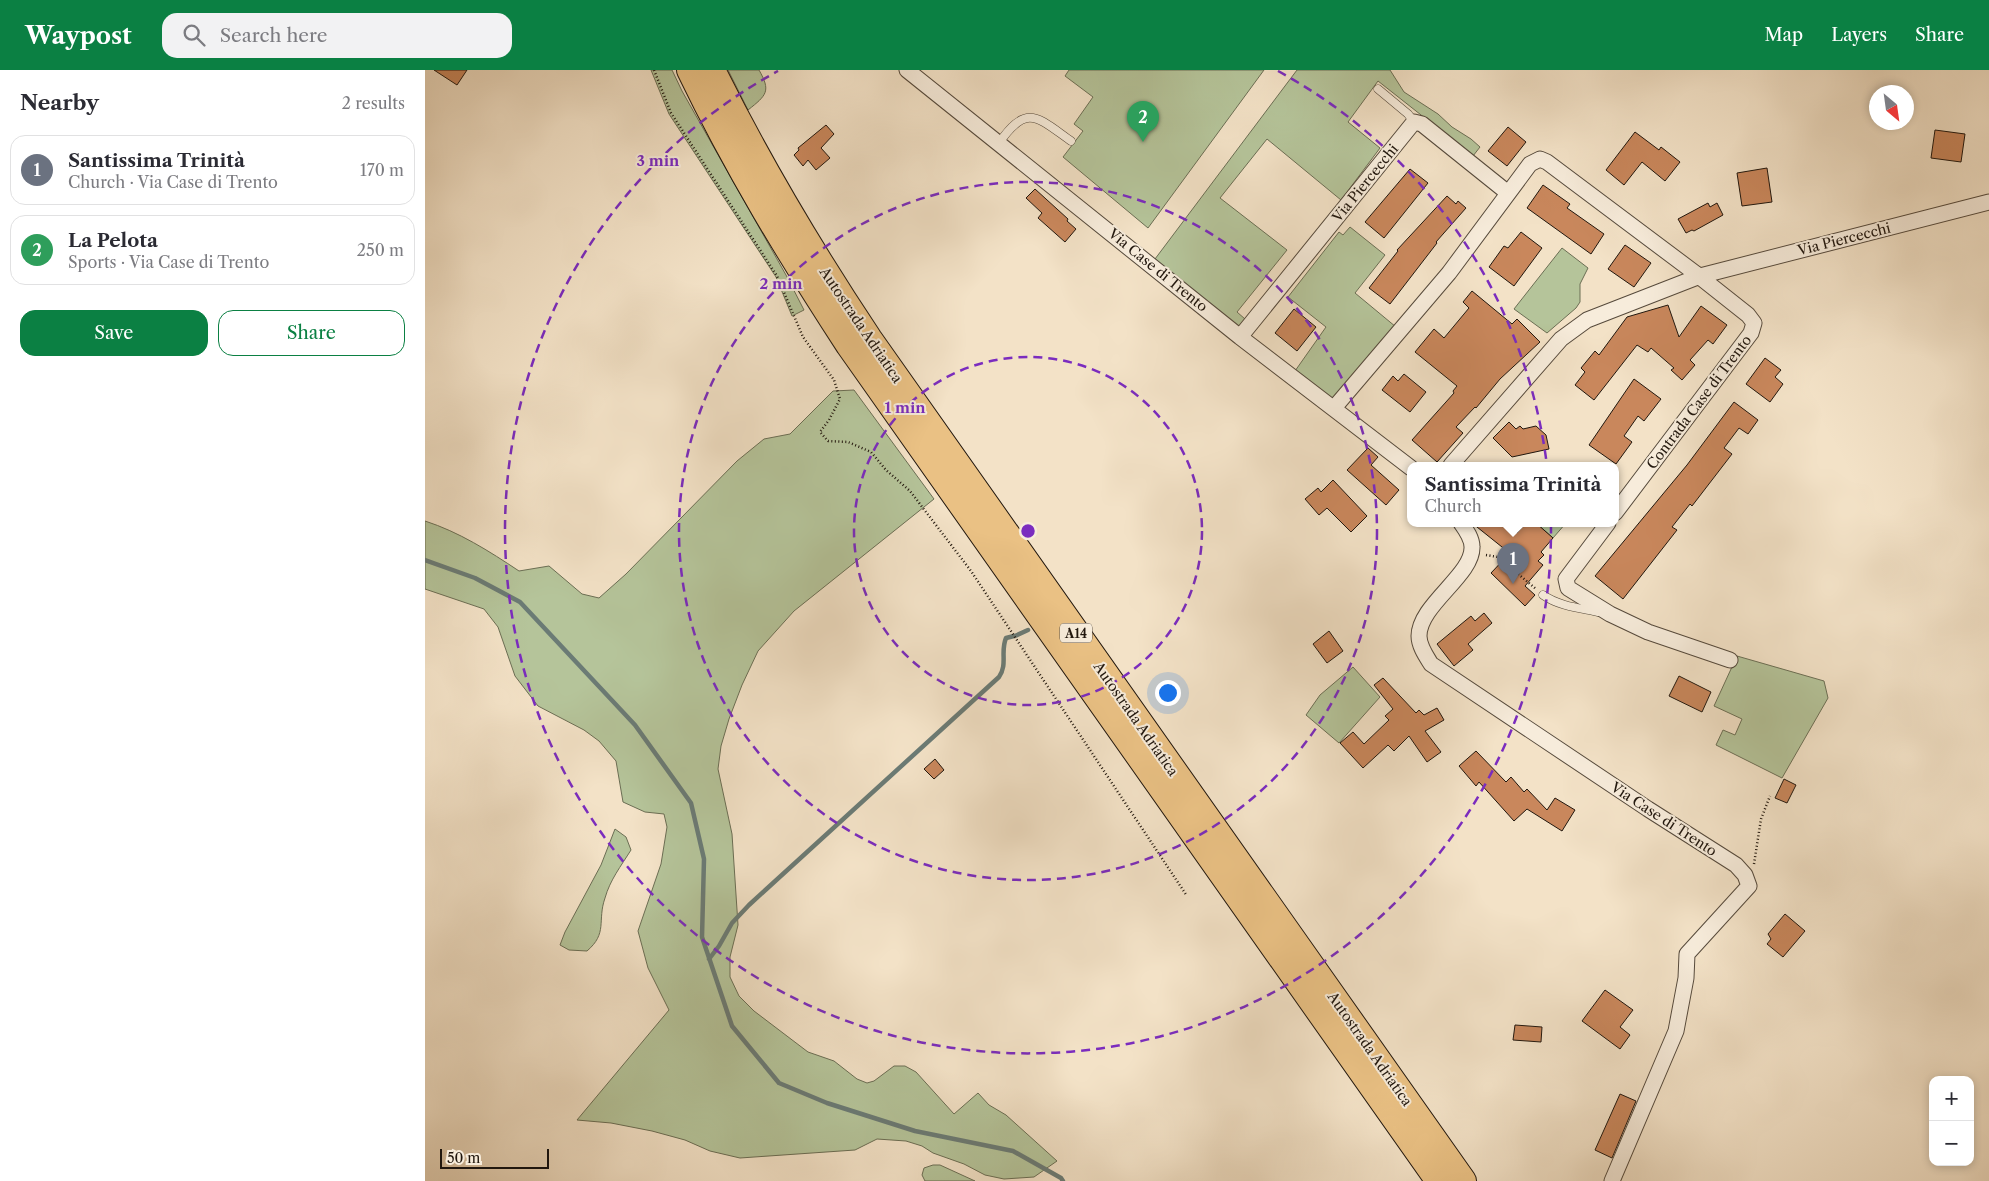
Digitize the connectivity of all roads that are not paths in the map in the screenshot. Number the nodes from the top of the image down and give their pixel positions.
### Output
1 (690, 70) edge
2 (712, 70) edge
3 (907, 70) edge
4 (1377, 89) dead end
5 (1414, 122) junction
6 (1071, 140) dead end
7 (999, 143) junction
8 (1508, 193) junction
9 (1989, 202) edge
10 (1700, 276) junction
11 (1241, 337) junction
12 (1333, 408) junction
13 (1454, 462) edge
14 (1407, 465) edge
15 (1619, 508) edge
16 (1463, 527) edge
17 (1605, 527) edge
18 (1543, 594) road end
19 (1610, 614) junction
20 (1730, 660) dead end
21 (1439, 1181) edge
22 (1463, 1181) edge
23 (1611, 1181) edge

1 - 21 highway, Autostrada Adriatica / A14
2 - 22 highway, Autostrada Adriatica / A14
3 - 7 street, Via Case di Trento
4 - 5 lane
5 - 8 street
5 - 11 street, Via Piercecchi
6 - 7 lane
7 - 11 street, Via Case di Trento
8 - 10 street
8 - 12 street
9 - 10 street, Via Piercecchi
10 - 13 street, Via Piercecchi
10 - 15 street, Contrada Case di Trento
11 - 12 street, Via Case di Trento
12 - 14 street, Via Case di Trento
16 - 23 street, Via Case di Trento
17 - 19 street
18 - 19 lane
19 - 20 street

